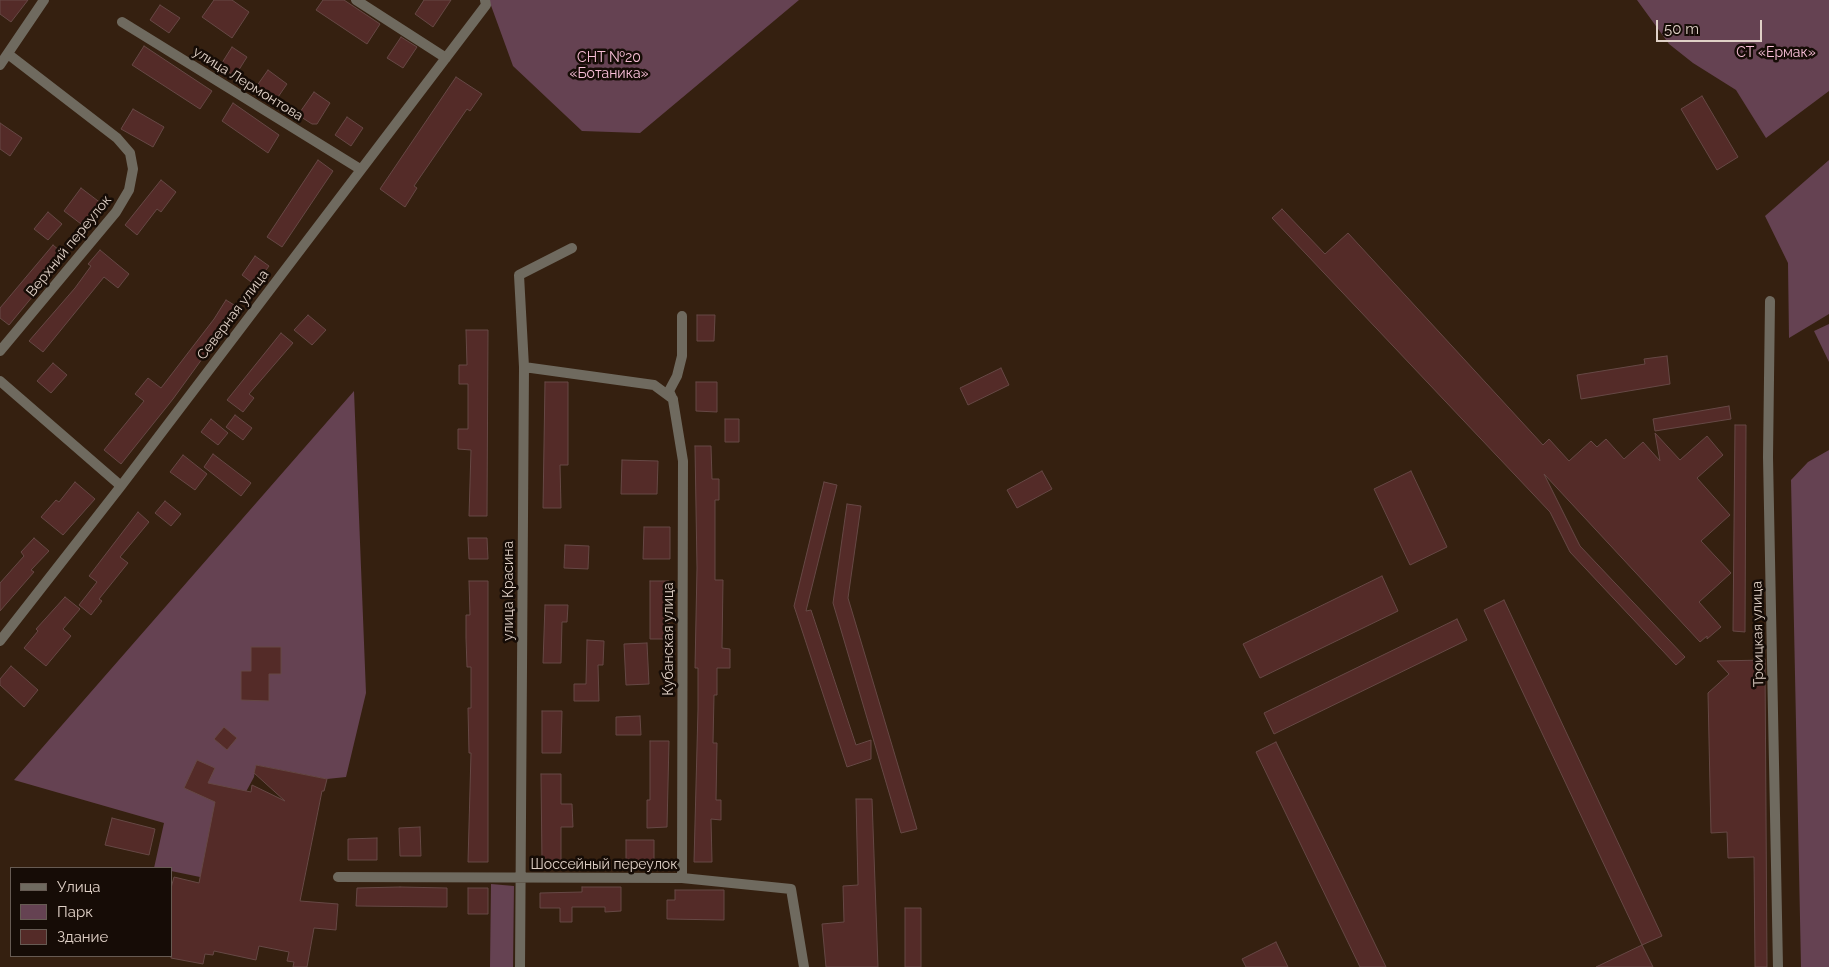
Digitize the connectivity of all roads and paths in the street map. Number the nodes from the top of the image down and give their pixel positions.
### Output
1 (44, 0) edge
2 (356, 0) edge
3 (485, 3) edge
4 (122, 22) dead end
5 (8, 54) junction
6 (446, 58) junction
7 (0, 65) edge
8 (360, 170) junction
9 (572, 248) dead end
10 (1770, 301) dead end
11 (682, 316) dead end
12 (0, 352) edge
13 (524, 367) junction
14 (0, 381) edge
15 (673, 400) junction
16 (121, 486) junction
17 (0, 641) edge
18 (338, 877) dead end
19 (682, 878) junction
20 (521, 879) junction
21 (520, 967) edge
22 (804, 967) edge
23 (1778, 967) edge

1 - 5 street
2 - 6 street
3 - 6 street, Северная улица
4 - 8 street, улица Лермонтова
5 - 7 street
5 - 12 street, Верхний переулок
6 - 8 street, Северная улица
8 - 16 street, Северная улица
9 - 13 street, улица Красина
10 - 23 street, Троицкая улица
11 - 15 street, Кубанская улица
13 - 15 street
13 - 20 street, улица Красина
14 - 16 street
15 - 19 street, Кубанская улица
16 - 17 street, Северная улица
18 - 20 street, Шоссейный переулок
19 - 20 street, Шоссейный переулок
19 - 22 street, Шоссейный переулок
20 - 21 street, улица Красина

